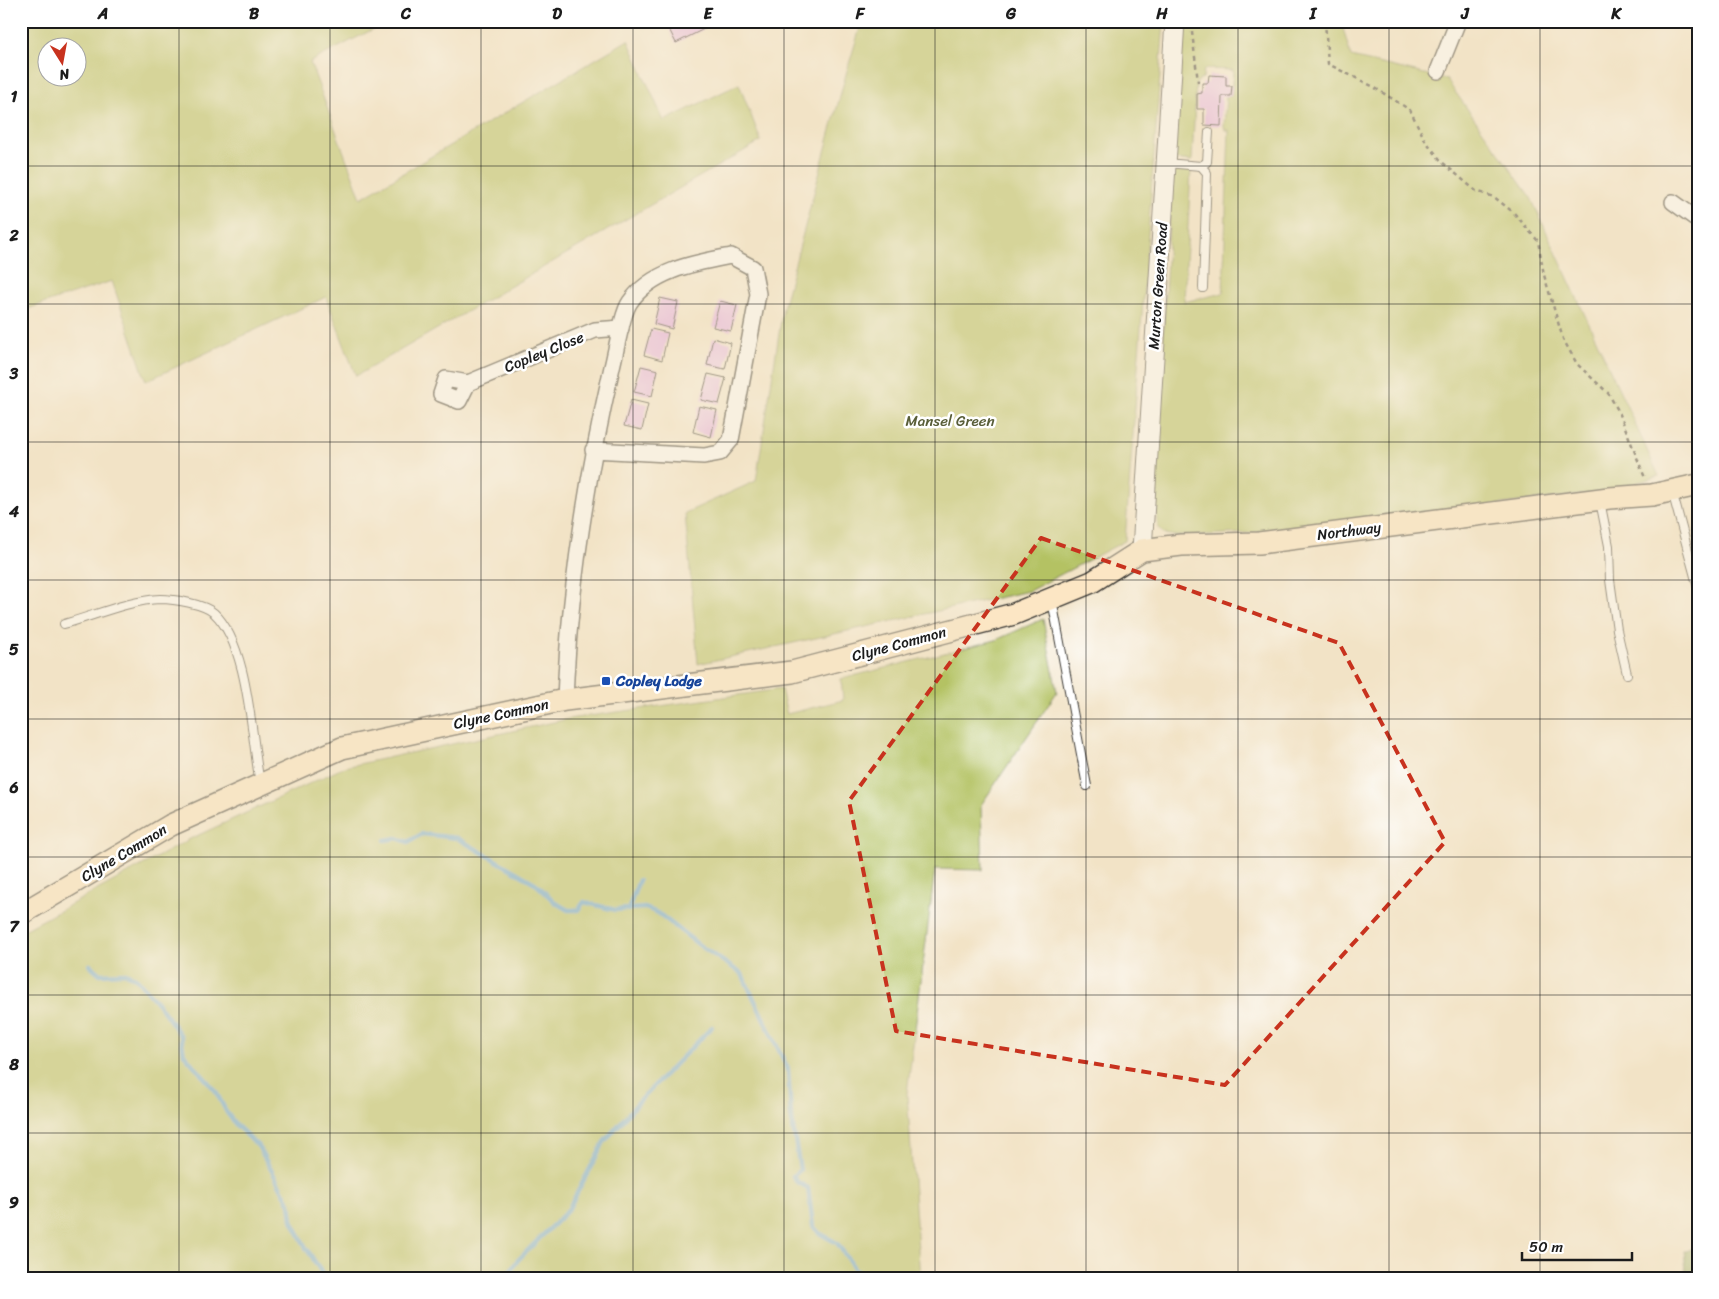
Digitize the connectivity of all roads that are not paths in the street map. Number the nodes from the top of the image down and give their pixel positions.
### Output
1 (1458, 21) edge
2 (1183, 25) edge
3 (1438, 71) dead end
4 (1208, 132) dead end
5 (1166, 163) junction
6 (1201, 166) junction
7 (1673, 202) dead end
8 (1698, 220) edge
9 (1203, 288) dead end
10 (622, 328) junction
11 (468, 383) dead end
12 (593, 450) junction
13 (1698, 485) edge
14 (1662, 493) junction
15 (1599, 499) junction
16 (1142, 550) junction
17 (1698, 588) edge
18 (1052, 598) junction
19 (1014, 614) joint
20 (64, 624) dead end
21 (1627, 674) dead end
22 (565, 700) junction
23 (260, 785) junction
24 (1087, 786) dead end
25 (21, 914) edge

1 - 3 street
2 - 5 street, Murton Green Road
4 - 6 lane
5 - 6 lane
5 - 16 street, Murton Green Road
6 - 9 lane
7 - 8 street
10 - 11 street, Copley Close
10 - 12 street
10 - 12 street
12 - 22 street
13 - 14 main road, Northway
14 - 15 main road, Northway
14 - 17 lane
15 - 16 main road, Northway
15 - 21 lane
16 - 18 main road, Northway
18 - 19 main road, Northway
18 - 24 lane
19 - 22 main road, Clyne Common
20 - 23 lane
22 - 23 main road, Clyne Common
23 - 25 main road, Clyne Common

